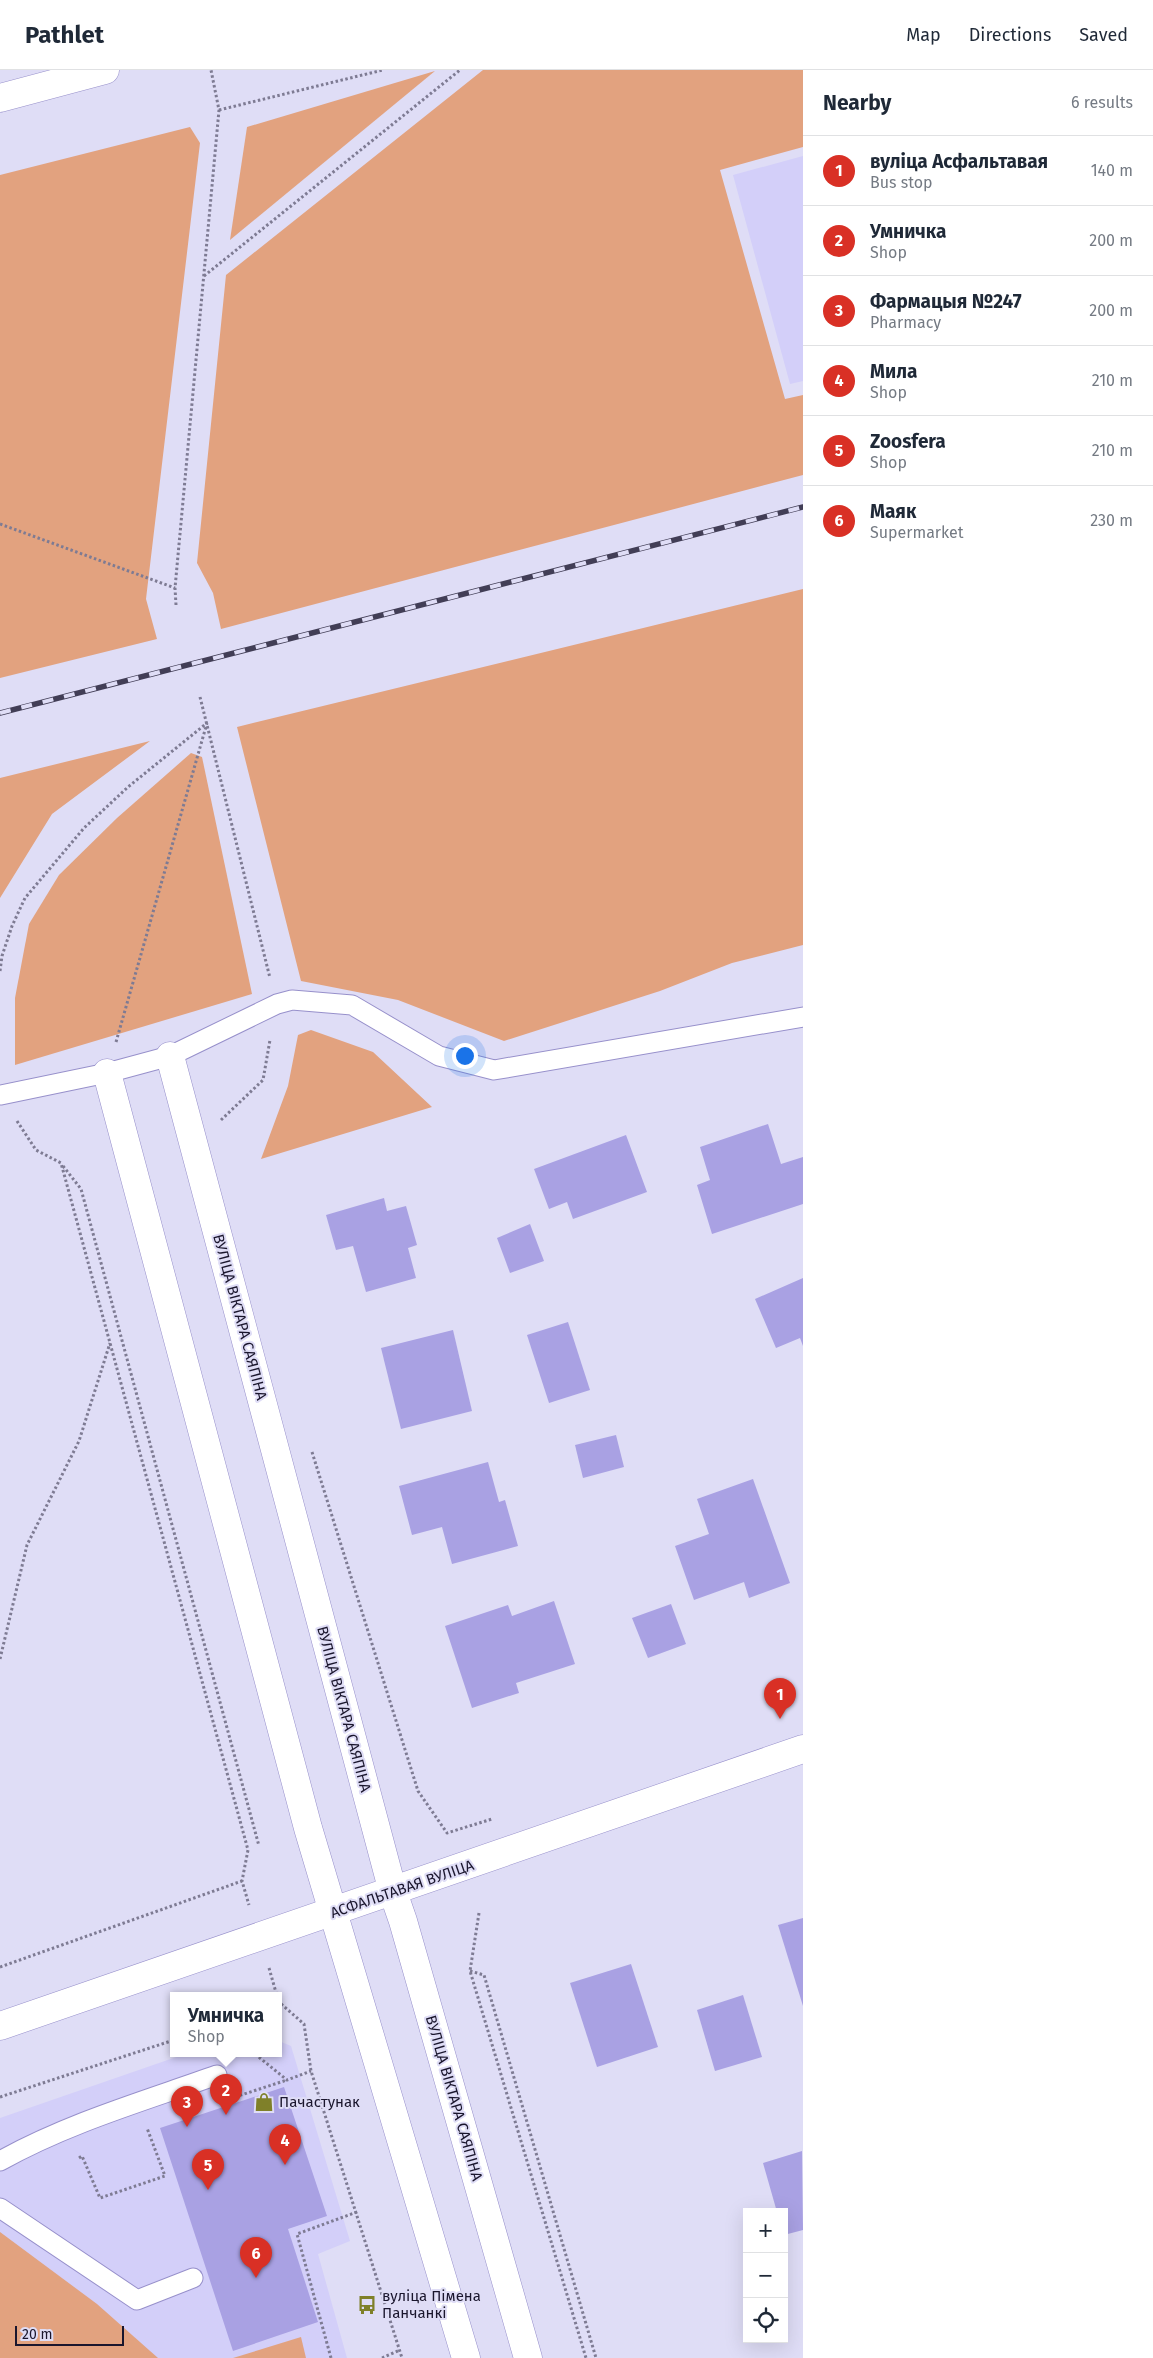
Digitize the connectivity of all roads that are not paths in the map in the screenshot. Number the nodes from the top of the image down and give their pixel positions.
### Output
1 (105, 70) edge
2 (0, 98) edge
3 (803, 1017) edge
4 (170, 1056) junction
5 (107, 1073) junction
6 (1, 1095) edge
7 (803, 1750) edge
8 (393, 1892) junction
9 (332, 1913) junction
10 (0, 2026) edge
11 (217, 2075) dead end
12 (0, 2161) edge
13 (0, 2208) edge
14 (193, 2278) dead end
15 (466, 2358) edge
16 (528, 2358) edge

1 - 2 street
3 - 4 lane
4 - 5 lane
4 - 8 street, ВУЛІЦА ВІКТАРА САЯПІНА
5 - 6 lane
5 - 9 street
7 - 8 street, АСФАЛЬТАВАЯ ВУЛІЦА
8 - 9 street, АСФАЛЬТАВАЯ ВУЛІЦА
8 - 16 street, ВУЛІЦА ВІКТАРА САЯПІНА
9 - 10 street, АСФАЛЬТАВАЯ ВУЛІЦА
9 - 15 street
11 - 12 lane
13 - 14 lane

